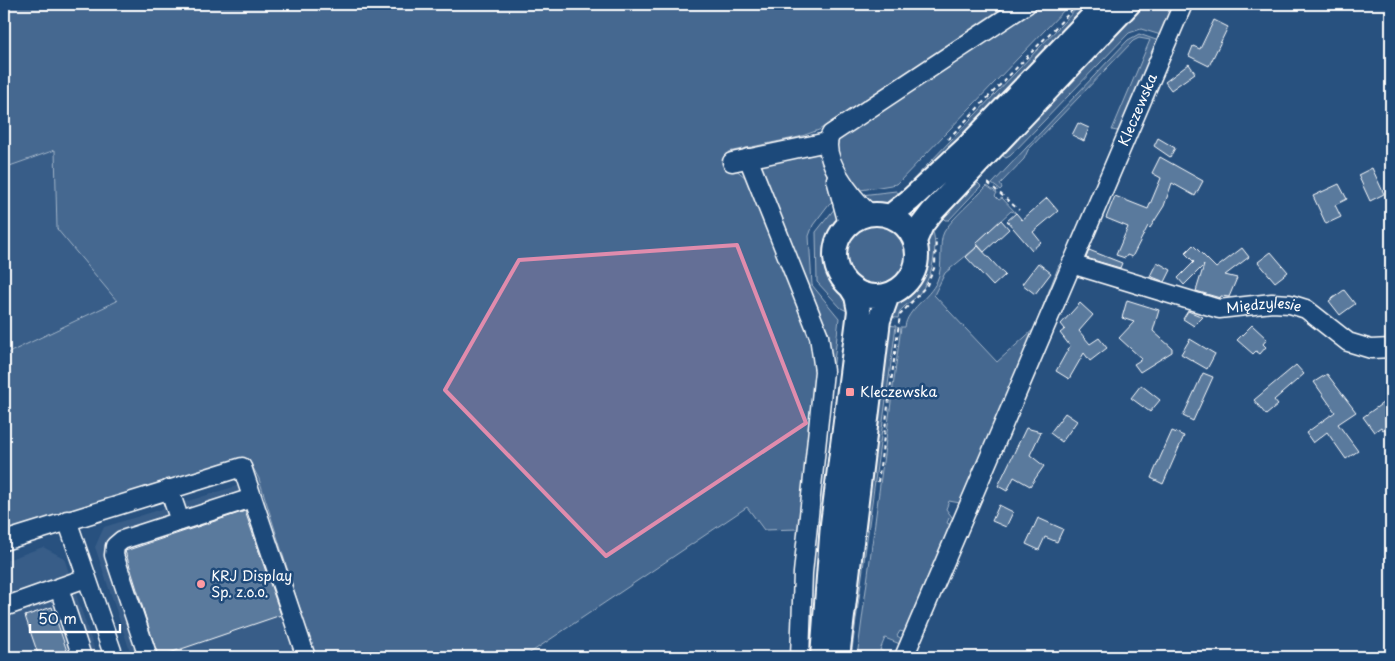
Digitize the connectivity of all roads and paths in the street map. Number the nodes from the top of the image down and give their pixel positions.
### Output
1 (1028, 4) edge
2 (1078, 4) edge
3 (1104, 4) edge
4 (1129, 4) edge
5 (1183, 4) edge
6 (827, 142) junction
7 (944, 143) dead end
8 (835, 169) junction
9 (988, 183) dead end
10 (1019, 210) dead end
11 (880, 215) junction
12 (927, 217) junction
13 (848, 224) junction
14 (915, 242) junction
15 (1071, 264) junction
16 (851, 288) junction
17 (888, 294) junction
18 (1391, 348) edge
19 (877, 486) dead end
20 (169, 489) junction
21 (252, 498) junction
22 (67, 520) junction
23 (180, 521) junction
24 (4, 540) edge
25 (86, 578) junction
26 (59, 588) junction
27 (4, 607) edge
28 (82, 657) edge
29 (114, 657) edge
30 (148, 657) edge
31 (306, 657) edge
32 (800, 657) edge
33 (822, 657) edge
34 (838, 657) edge
35 (904, 657) edge

1 - 6 street
2 - 7 path
3 - 11 main road
4 - 12 main road
5 - 15 street, Kleczewska
6 - 8 street
6 - 32 street
8 - 11 street
8 - 13 street
9 - 10 path
11 - 13 main road
11 - 14 main road
12 - 14 main road
12 - 19 path
13 - 16 main road
14 - 17 main road
15 - 18 street, Międzylesie
15 - 35 street, Kleczewska
16 - 17 main road
16 - 33 main road
17 - 34 main road
20 - 21 street
20 - 22 street
20 - 23 street
21 - 23 street
21 - 31 street
22 - 24 street
22 - 25 street
23 - 30 street
25 - 26 street
25 - 29 street
26 - 27 street
26 - 28 street

